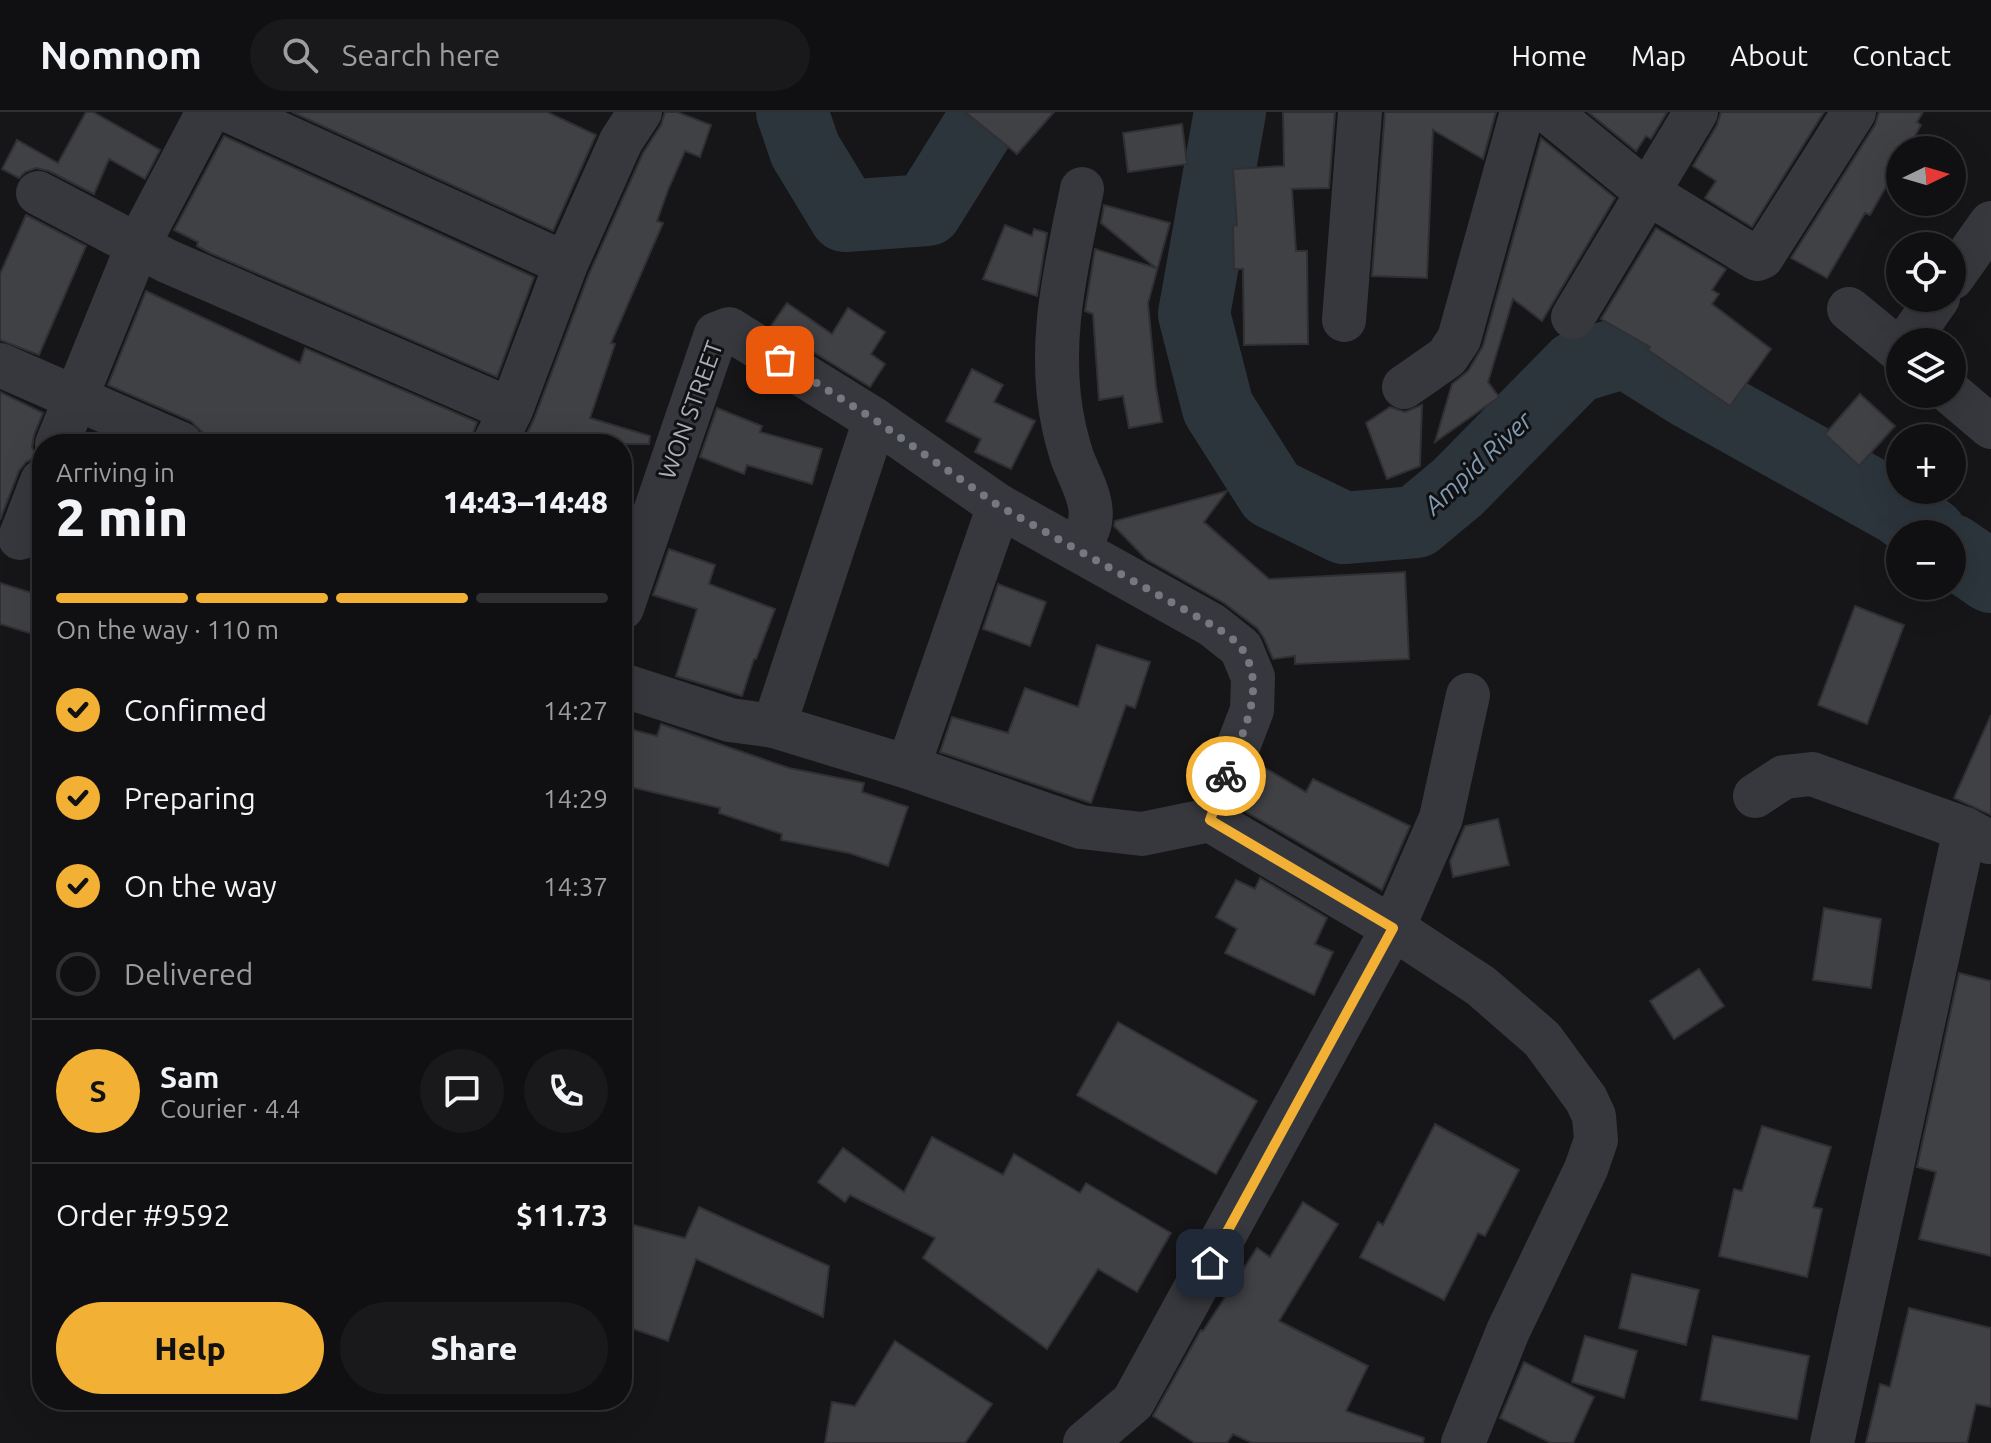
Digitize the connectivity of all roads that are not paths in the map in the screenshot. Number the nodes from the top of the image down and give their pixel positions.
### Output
1 (208, 112) edge
2 (232, 112) edge
3 (1360, 112) edge
4 (1522, 112) edge
5 (1549, 112) edge
6 (1696, 112) edge
7 (1854, 112) edge
8 (628, 115) edge
9 (1082, 189) dead end
10 (38, 193) dead end
11 (1648, 193) junction
12 (1989, 230) edge
13 (138, 245) junction
14 (1966, 260) edge
15 (566, 264) junction
16 (1849, 309) dead end
17 (1573, 317) dead end
18 (1344, 320) dead end
19 (1886, 339) edge
20 (0, 365) edge
21 (1404, 387) dead end
22 (75, 397) junction
23 (1966, 406) edge
24 (875, 420) junction
25 (503, 427) edge
26 (1991, 427) edge
27 (61, 434) edge
28 (158, 434) edge
29 (999, 506) junction
30 (32, 508) edge
31 (21, 538) edge
32 (1074, 547) junction
33 (632, 579) edge
34 (632, 688) edge
35 (1468, 695) dead end
36 (774, 726) junction
37 (908, 767) junction
38 (1755, 796) dead end
39 (1210, 820) junction
40 (1978, 836) edge
41 (1393, 928) junction
42 (1094, 1441) edge
43 (1463, 1443) edge
44 (1832, 1443) edge

1 - 13 street
2 - 15 street
3 - 18 street
4 - 21 street
5 - 11 street
6 - 11 street
7 - 11 street
8 - 15 street
9 - 32 street
10 - 13 street
11 - 17 street
12 - 14 street
13 - 22 street
13 - 25 street
15 - 25 street
16 - 19 street
20 - 22 street
22 - 27 street
22 - 28 street
23 - 26 street
24 - 29 street, WON STREET
24 - 33 street, WON STREET
24 - 36 street
29 - 32 street, WON STREET
29 - 37 street
30 - 31 street
32 - 39 street, WON STREET
34 - 36 street
35 - 41 street
36 - 37 street
37 - 39 street
38 - 40 street
39 - 41 street
40 - 44 street
41 - 42 street
41 - 43 street

